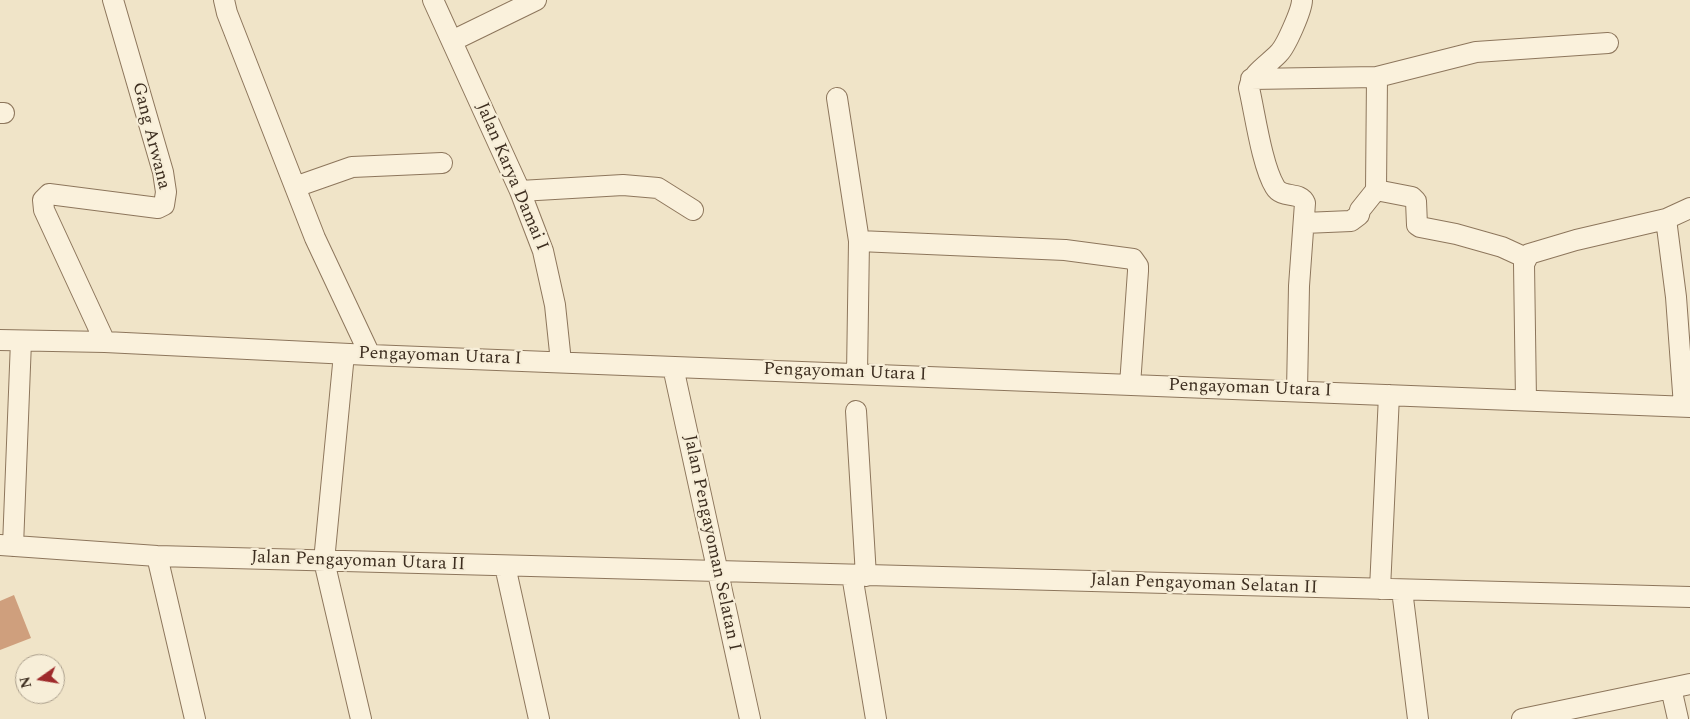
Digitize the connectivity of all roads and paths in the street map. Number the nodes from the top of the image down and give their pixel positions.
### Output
1 (113, 0) edge
2 (224, 0) edge
3 (433, 0) edge
4 (536, 0) edge
5 (1302, 0) edge
6 (452, 41) junction
7 (1608, 43) dead end
8 (1377, 77) junction
9 (1252, 79) junction
10 (837, 98) dead end
11 (442, 163) dead end
12 (295, 187) junction
13 (1376, 190) junction
14 (520, 191) junction
15 (1690, 208) edge
16 (693, 210) dead end
17 (1666, 219) junction
18 (1304, 223) junction
19 (859, 241) junction
20 (1526, 258) junction
21 (0, 340) edge
22 (21, 341) junction
23 (105, 342) junction
24 (344, 354) junction
25 (370, 355) junction
26 (561, 362) junction
27 (674, 367) junction
28 (856, 374) junction
29 (1130, 385) junction
30 (1297, 391) junction
31 (1389, 395) junction
32 (1526, 400) junction
33 (1687, 407) edge
34 (856, 411) dead end
35 (6, 545) edge
36 (158, 556) junction
37 (324, 561) junction
38 (505, 566) junction
39 (717, 572) junction
40 (859, 575) junction
41 (1380, 589) junction
42 (1402, 590) junction
43 (1690, 598) edge
44 (1680, 686) edge
45 (195, 719) edge
46 (361, 719) edge
47 (539, 719) edge
48 (750, 719) edge
49 (876, 719) edge
50 (1418, 719) edge
51 (1522, 719) edge
52 (1678, 719) edge

1 - 23 street, Gang Arwana
2 - 12 street
3 - 6 street, Jalan Karya Damai I
4 - 6 street
5 - 9 street
6 - 14 street, Jalan Karya Damai I
7 - 8 street
8 - 9 street
8 - 13 street
9 - 18 street
10 - 19 street
11 - 12 street
12 - 25 street
13 - 18 street
13 - 20 street
14 - 16 street
14 - 26 street, Jalan Karya Damai I
15 - 17 street
17 - 20 street
17 - 33 street
18 - 30 street
19 - 28 street
19 - 29 street
20 - 32 street
21 - 22 street, Pengayoman Utara I
22 - 23 street, Pengayoman Utara I
22 - 35 street
23 - 24 street, Pengayoman Utara I
24 - 25 street, Pengayoman Utara I
24 - 37 street
25 - 26 street, Pengayoman Utara I
26 - 27 street, Pengayoman Utara I
27 - 28 street, Pengayoman Utara I
27 - 39 street, Jalan Pengayoman Selatan I
28 - 29 street, Pengayoman Utara I
29 - 30 street, Pengayoman Utara I
30 - 31 street, Pengayoman Utara I
31 - 32 street, Pengayoman Utara I
31 - 41 street
32 - 33 street, Pengayoman Utara I
34 - 40 street
35 - 36 street, Jalan Pengayoman Utara II
36 - 37 street, Jalan Pengayoman Utara II
36 - 45 street
37 - 38 street, Jalan Pengayoman Utara II
37 - 46 street
38 - 39 street, Jalan Pengayoman Utara II
38 - 47 street
39 - 40 street, Jalan Pengayoman Selatan II
39 - 48 street, Jalan Pengayoman Selatan I
40 - 41 street, Jalan Pengayoman Selatan II
40 - 49 street
41 - 42 street, Jalan Pengayoman Selatan II
42 - 43 street, Jalan Pengayoman Selatan II
42 - 50 street
44 - 51 street
44 - 52 street

